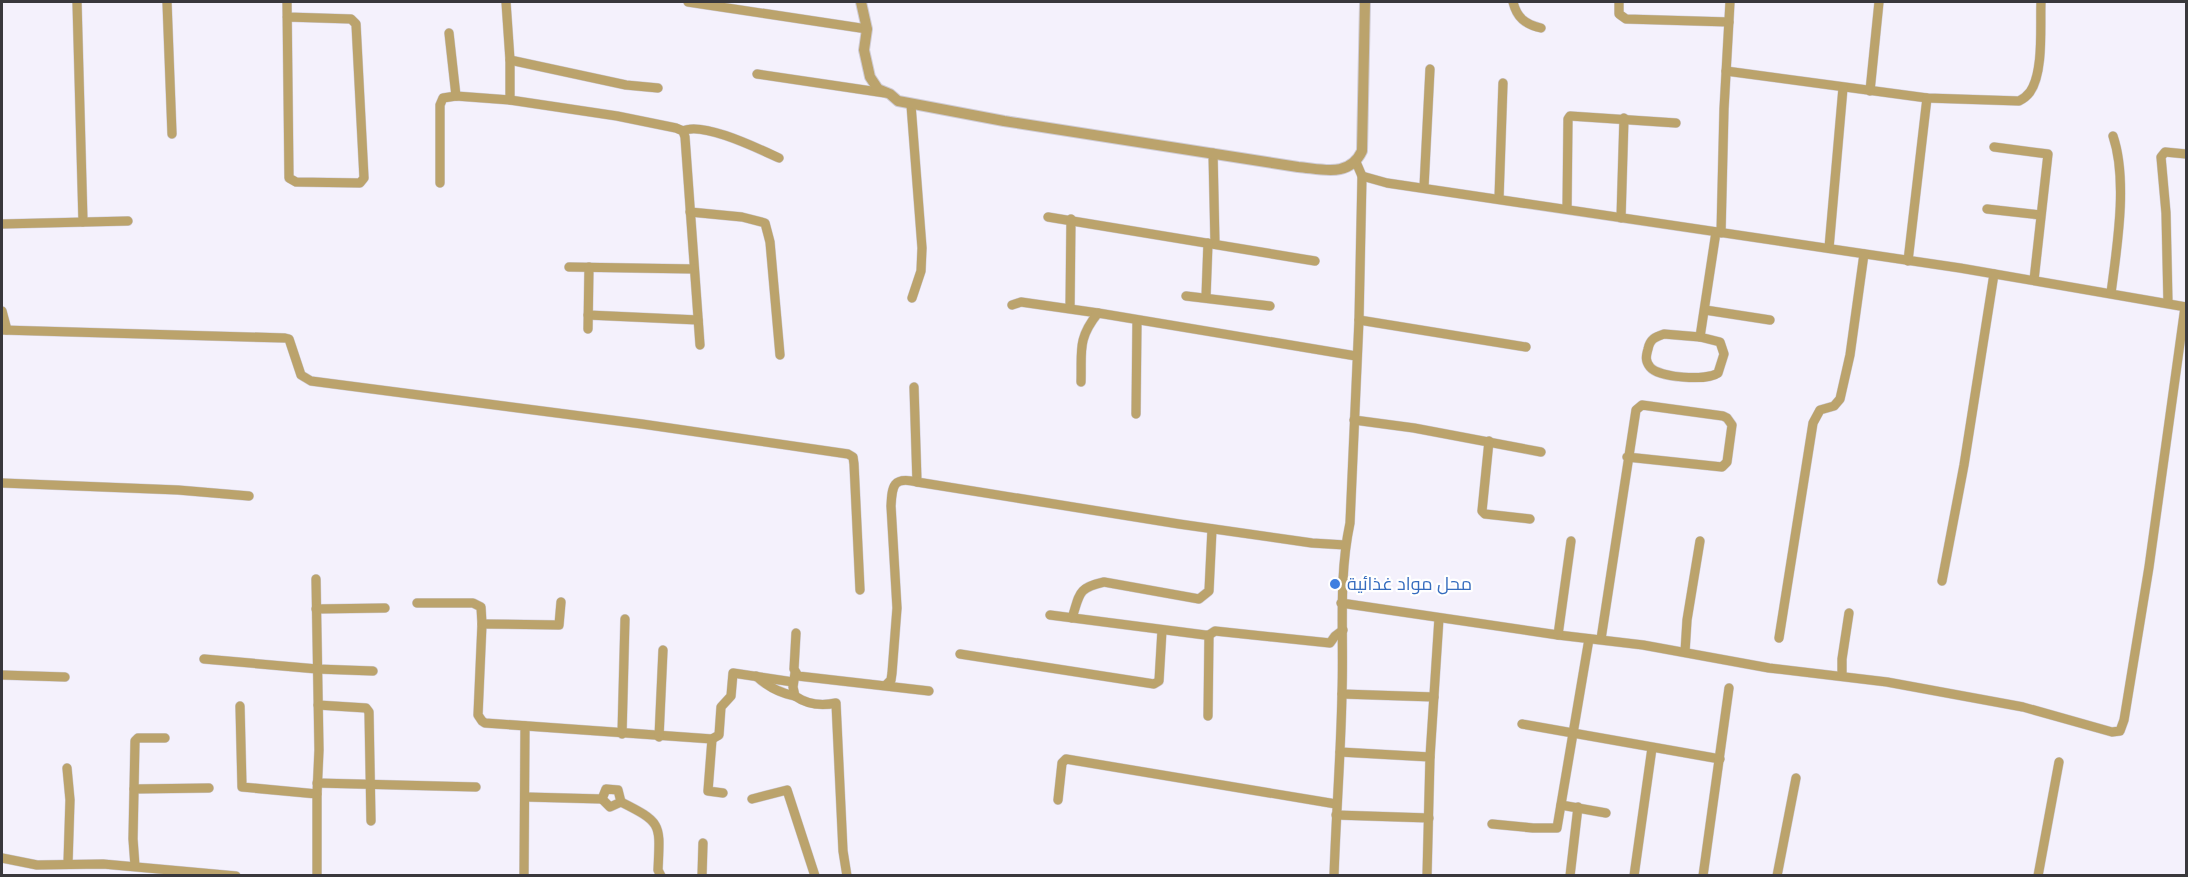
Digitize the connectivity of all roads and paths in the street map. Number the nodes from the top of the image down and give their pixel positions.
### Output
1 (77, 2) edge
2 (167, 2) edge
3 (287, 2) edge
4 (506, 2) edge
5 (688, 2) edge
6 (861, 2) edge
7 (1365, 2) edge
8 (1514, 2) edge
9 (1619, 2) edge
10 (1730, 2) edge
11 (1879, 2) edge
12 (2041, 2) edge
13 (287, 17) junction
14 (1729, 22) junction
15 (1541, 28) dead end
16 (867, 29) junction
17 (449, 33) dead end
18 (510, 60) junction
19 (1430, 69) dead end
20 (1726, 71) junction
21 (757, 74) dead end
22 (1503, 83) dead end
23 (658, 88) dead end
24 (1843, 88) junction
25 (1870, 91) junction
26 (890, 94) junction
27 (456, 96) junction
28 (1927, 98) junction
29 (510, 100) junction
30 (911, 105) junction
31 (1624, 118) junction
32 (1676, 123) dead end
33 (682, 131) junction
34 (171, 134) dead end
35 (2113, 136) dead end
36 (1994, 147) dead end
37 (1214, 153) junction
38 (2187, 154) edge
39 (779, 158) dead end
40 (1356, 162) junction
41 (1362, 176) junction
42 (440, 183) dead end
43 (1424, 187) junction
44 (1499, 198) junction
45 (1568, 208) junction
46 (1987, 209) dead end
47 (690, 212) junction
48 (2040, 215) junction
49 (1048, 217) dead end
50 (1621, 218) junction
51 (1071, 219) junction
52 (128, 221) dead end
53 (83, 222) junction
54 (2, 224) edge
55 (1719, 232) junction
56 (1212, 243) junction
57 (1828, 248) junction
58 (1864, 254) junction
59 (1315, 261) dead end
60 (1908, 261) junction
61 (569, 267) dead end
62 (589, 267) junction
63 (694, 269) junction
64 (1994, 274) junction
65 (2034, 280) junction
66 (2112, 293) junction
67 (1186, 296) dead end
68 (1206, 297) junction
69 (912, 298) dead end
70 (2168, 303) junction
71 (1012, 306) dead end
72 (1270, 306) dead end
73 (2186, 307) edge
74 (1070, 308) junction
75 (1705, 310) junction
76 (2, 311) edge
77 (1098, 313) junction
78 (588, 315) junction
79 (698, 320) junction
80 (1359, 320) junction
81 (1770, 320) dead end
82 (1137, 321) junction
83 (588, 329) dead end
84 (4, 330) edge
85 (1700, 337) junction
86 (700, 345) dead end
87 (1526, 347) dead end
88 (780, 355) dead end
89 (1356, 356) junction
90 (1081, 382) dead end
91 (914, 387) dead end
92 (1136, 414) dead end
93 (1354, 420) junction
94 (1489, 441) junction
95 (1541, 453) dead end
96 (1628, 457) junction
97 (917, 482) junction
98 (2, 483) edge
99 (249, 496) dead end
100 (1530, 519) dead end
101 (1212, 528) junction
102 (1570, 541) dead end
103 (1700, 541) dead end
104 (1345, 544) junction
105 (316, 579) dead end
106 (1942, 581) dead end
107 (860, 590) dead end
108 (561, 602) dead end
109 (417, 603) dead end
110 (1341, 603) junction
111 (385, 608) dead end
112 (316, 609) junction
113 (1849, 613) dead end
114 (1050, 615) dead end
115 (1072, 618) junction
116 (1439, 618) junction
117 (625, 619) dead end
118 (482, 624) junction
119 (1162, 630) junction
120 (1343, 630) junction
121 (796, 633) dead end
122 (1209, 635) junction
123 (1557, 635) junction
124 (1779, 638) dead end
125 (1589, 639) junction
126 (1601, 639) junction
127 (663, 650) dead end
128 (1685, 652) junction
129 (960, 654) dead end
130 (204, 659) dead end
131 (317, 669) junction
132 (373, 671) dead end
133 (2, 675) edge
134 (756, 676) junction
135 (1842, 676) junction
136 (64, 677) dead end
137 (794, 677) junction
138 (886, 685) junction
139 (1729, 688) dead end
140 (928, 691) dead end
141 (1342, 694) junction
142 (795, 696) junction
143 (1434, 697) junction
144 (240, 705) dead end
145 (318, 705) junction
146 (1208, 716) dead end
147 (1522, 724) dead end
148 (525, 726) junction
149 (1572, 733) junction
150 (622, 734) junction
151 (659, 737) junction
152 (165, 738) dead end
153 (712, 739) junction
154 (1652, 748) junction
155 (1340, 752) junction
156 (1430, 757) junction
157 (1720, 759) junction
158 (2059, 762) dead end
159 (67, 768) dead end
160 (1796, 778) dead end
161 (317, 783) junction
162 (372, 785) junction
163 (476, 787) dead end
164 (209, 788) dead end
165 (134, 789) junction
166 (723, 793) dead end
167 (317, 794) junction
168 (526, 797) junction
169 (752, 799) dead end
170 (602, 800) junction
171 (1058, 800) dead end
172 (621, 802) junction
173 (1336, 804) junction
174 (1561, 805) junction
175 (1578, 807) junction
176 (1606, 813) dead end
177 (1336, 815) junction
178 (1429, 818) junction
179 (371, 821) dead end
180 (1492, 824) dead end
181 (703, 843) dead end
182 (2, 858) edge
183 (68, 863) junction
184 (103, 864) junction
185 (37, 865) junction
186 (135, 866) junction
187 (177, 873) edge
188 (38, 876) edge
189 (103, 876) edge
190 (236, 876) edge
191 (317, 876) edge
192 (524, 876) edge
193 (661, 876) edge
194 (702, 876) edge
195 (815, 876) edge
196 (847, 876) edge
197 (1334, 876) edge
198 (1427, 876) edge
199 (1570, 876) edge
200 (1634, 876) edge
201 (1703, 876) edge
202 (1777, 876) edge
203 (2038, 876) edge

1 - 53 street
2 - 34 street
3 - 13 street
4 - 18 street
5 - 16 street
6 - 16 street
7 - 40 street
8 - 15 street
9 - 14 street
10 - 14 street
11 - 25 street
12 - 28 street
13 - 13 street
14 - 20 street
16 - 26 street
17 - 27 street
18 - 23 street
18 - 29 street
19 - 43 street
20 - 24 street
20 - 55 street
21 - 26 street
22 - 44 street
24 - 25 street
24 - 57 street
25 - 28 street
26 - 30 street
27 - 29 street
27 - 42 street
28 - 60 street
29 - 33 street
30 - 37 street
30 - 69 street
31 - 32 street
31 - 45 street
31 - 50 street
33 - 39 street
33 - 47 street
35 - 66 street
36 - 48 street
37 - 40 street
37 - 56 street
38 - 70 street
40 - 41 street
41 - 43 street
41 - 80 street
43 - 44 street
44 - 45 street
45 - 50 street
46 - 48 street
47 - 63 street
47 - 88 street
48 - 65 street
49 - 51 street
50 - 55 street
51 - 56 street
51 - 74 street
52 - 53 street
53 - 54 street
55 - 57 street
55 - 75 street
56 - 59 street
56 - 68 street
57 - 58 street
58 - 60 street
58 - 124 street
60 - 64 street
61 - 62 street
62 - 63 street
62 - 78 street
63 - 79 street
64 - 65 street
64 - 106 street
65 - 66 street
66 - 70 street
67 - 68 street
68 - 72 street
70 - 73 street
71 - 74 street
73 - 135 street
74 - 77 street
75 - 81 street
75 - 85 street
76 - 84 street
77 - 82 street
77 - 90 street
78 - 79 street
78 - 83 street
79 - 86 street
80 - 87 street
80 - 89 street
82 - 89 street
82 - 92 street
84 - 107 street
85 - 85 street
89 - 93 street
91 - 97 street
93 - 94 street
93 - 104 street
94 - 95 street
94 - 100 street
96 - 96 street
96 - 126 street
97 - 101 street
97 - 138 street
98 - 99 street
101 - 104 street
101 - 115 street
102 - 123 street
103 - 128 street
104 - 110 street
105 - 112 street
108 - 118 street
109 - 118 street
110 - 116 street
110 - 120 street
111 - 112 street
112 - 131 street
113 - 135 street
114 - 115 street
115 - 119 street
116 - 123 street
116 - 143 street
117 - 150 street
118 - 148 street
119 - 122 street
119 - 129 street
120 - 122 street
120 - 141 street
121 - 137 street
122 - 146 street
123 - 125 street
125 - 126 street
125 - 149 street
126 - 128 street
127 - 151 street
128 - 135 street
130 - 131 street
131 - 132 street
131 - 145 street
133 - 136 street
134 - 137 street
134 - 142 street
134 - 153 street
137 - 138 street
137 - 142 street
138 - 140 street
139 - 157 street
141 - 143 street
141 - 155 street
142 - 196 street
143 - 156 street
144 - 167 street
145 - 161 street
145 - 162 street
147 - 149 street
148 - 150 street
148 - 168 street
149 - 154 street
149 - 174 street
150 - 151 street
151 - 153 street
152 - 165 street
153 - 166 street
154 - 157 street
154 - 200 street
155 - 156 street
155 - 173 street
156 - 178 street
157 - 201 street
158 - 203 street
159 - 183 street
160 - 202 street
161 - 162 street
161 - 167 street
162 - 163 street
162 - 179 street
164 - 165 street
165 - 186 street
167 - 191 street
168 - 170 street
168 - 192 street
169 - 195 street
170 - 172 street
170 - 172 street
171 - 173 street
172 - 193 street
173 - 177 street
174 - 175 street
174 - 180 street
175 - 176 street
175 - 199 street
177 - 178 street
177 - 197 street
178 - 198 street
181 - 194 street
182 - 185 street
183 - 184 street
183 - 185 street
184 - 186 street
184 - 189 street
185 - 188 street
186 - 187 street
187 - 190 street

